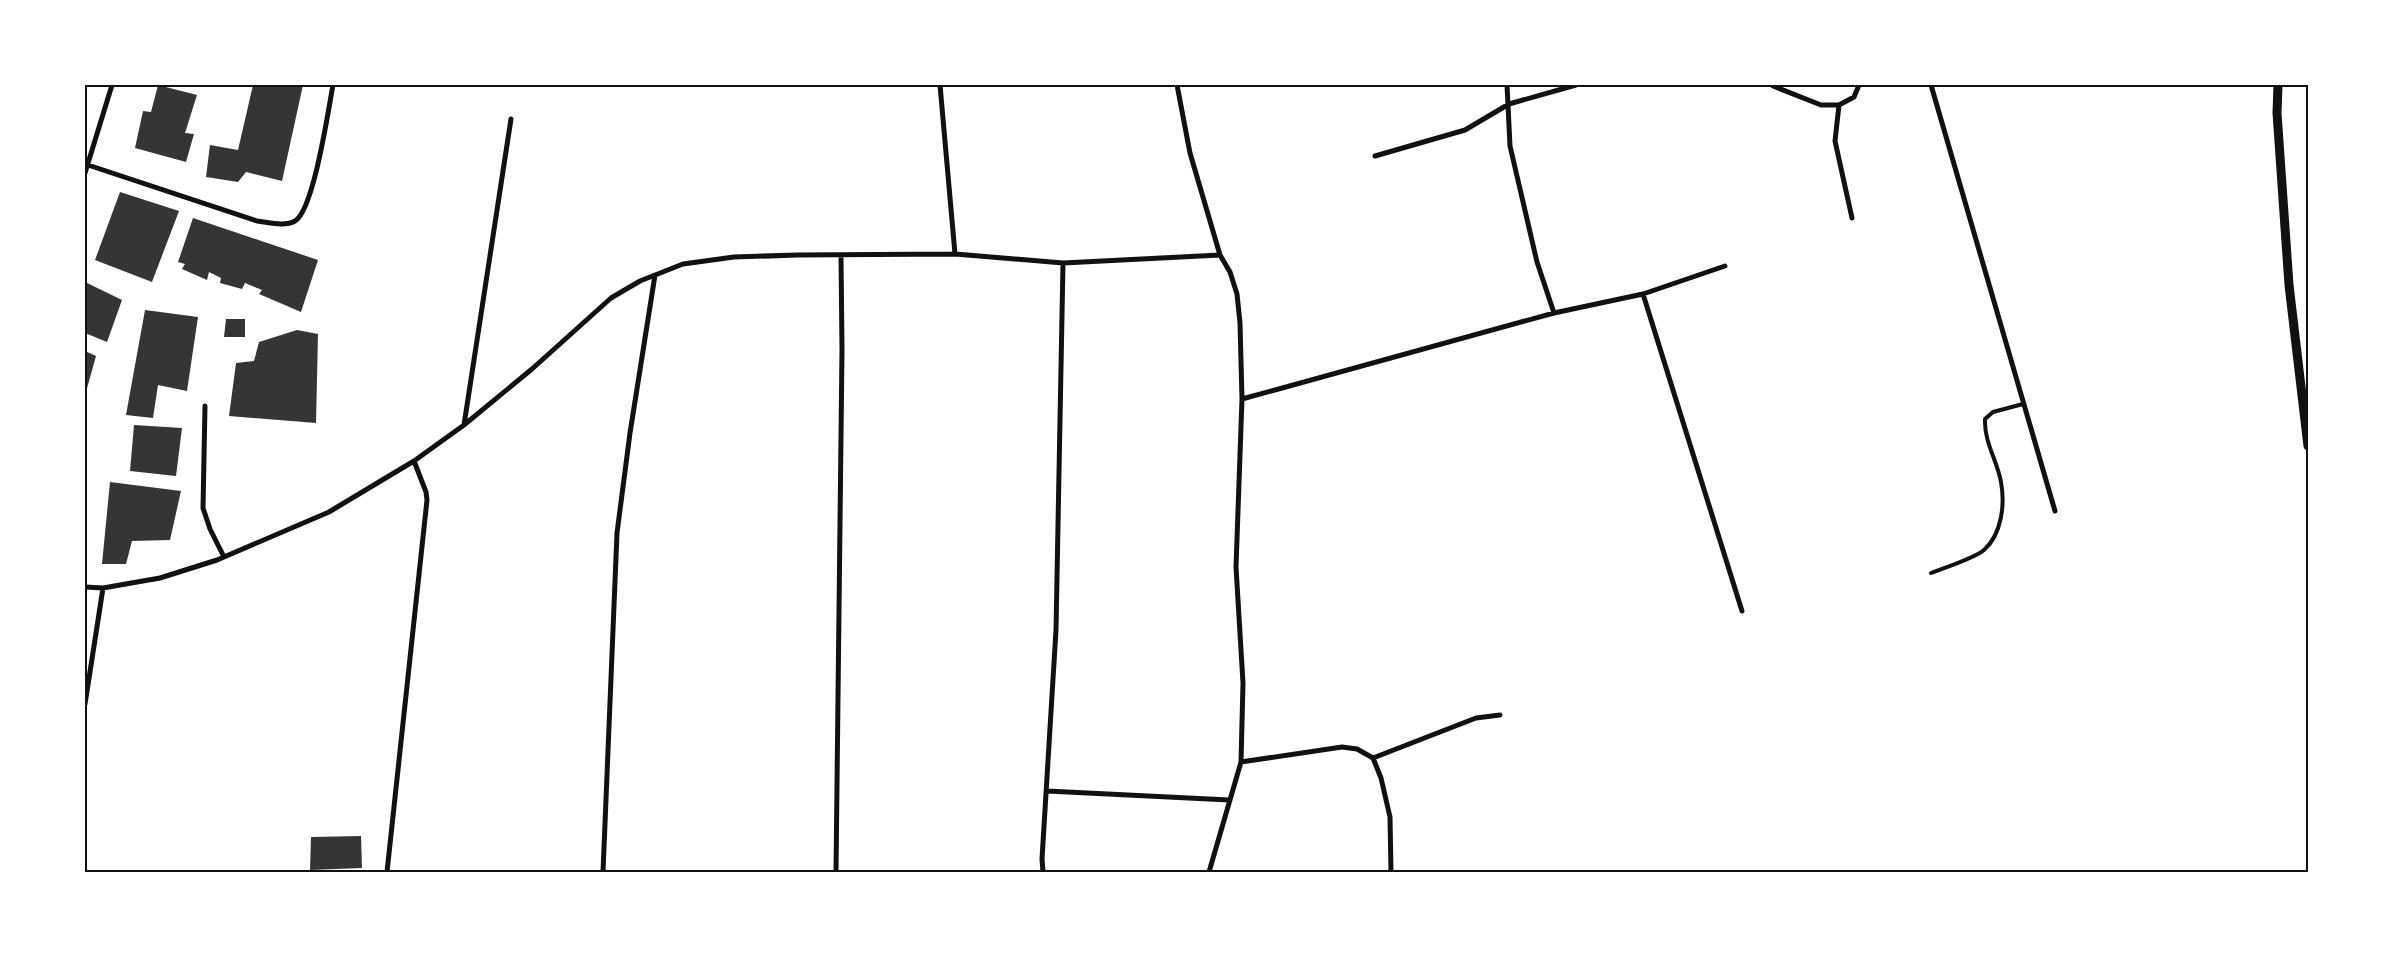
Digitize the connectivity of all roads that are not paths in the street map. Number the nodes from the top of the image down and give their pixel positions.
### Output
1 (112, 85) edge
2 (333, 85) edge
3 (940, 85) edge
4 (1177, 85) edge
5 (1507, 85) edge
6 (1576, 85) edge
7 (1859, 85) edge
8 (1931, 85) edge
9 (2278, 85) edge
10 (1773, 86) edge
11 (1509, 104) junction
12 (1839, 105) junction
13 (512, 119) dead end
14 (1375, 156) dead end
15 (88, 165) junction
16 (85, 172) edge
17 (1852, 218) dead end
18 (955, 254) junction
19 (840, 256) junction
20 (1220, 256) junction
21 (1063, 263) junction
22 (1725, 266) dead end
23 (654, 275) junction
24 (1644, 294) junction
25 (1554, 313) junction
26 (1242, 399) junction
27 (2023, 404) junction
28 (205, 406) dead end
29 (464, 425) junction
30 (2308, 446) edge
31 (414, 461) junction
32 (2055, 510) dead end
33 (224, 557) junction
34 (1931, 573) dead end
35 (85, 587) edge
36 (103, 588) junction
37 (1742, 611) dead end
38 (85, 704) edge
39 (1500, 715) dead end
40 (1374, 758) junction
41 (1241, 762) junction
42 (1047, 791) junction
43 (1229, 800) junction
44 (387, 872) edge
45 (603, 872) edge
46 (836, 872) edge
47 (1043, 872) edge
48 (1209, 872) edge
49 (1391, 872) edge

1 - 15 street
2 - 15 street
3 - 18 street
4 - 20 street
5 - 11 street
6 - 11 street
7 - 12 street
8 - 27 street
9 - 30 street
10 - 12 street
11 - 14 street
11 - 25 street
12 - 17 street
13 - 29 street
15 - 16 street
18 - 19 street
18 - 21 street
19 - 23 street
19 - 46 street
20 - 21 street
20 - 26 street
21 - 42 street
22 - 24 street
23 - 29 street
23 - 45 street
24 - 25 street
24 - 37 street
25 - 26 street
26 - 41 street
27 - 32 street
27 - 34 lane
28 - 33 street
29 - 31 street
31 - 33 street
31 - 44 street
33 - 36 street
35 - 36 street
36 - 38 street
39 - 40 street
40 - 41 street
40 - 49 street
41 - 43 street
42 - 43 street
42 - 47 street
43 - 48 street

